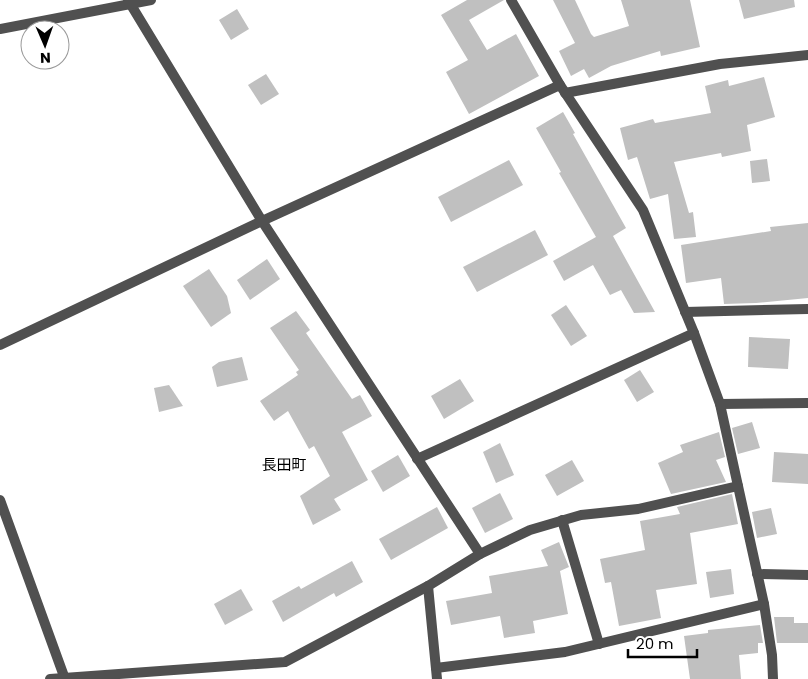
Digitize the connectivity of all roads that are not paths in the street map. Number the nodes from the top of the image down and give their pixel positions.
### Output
1 (151, 0) edge
2 (511, 0) edge
3 (129, 2) edge
4 (0, 29) edge
5 (808, 55) edge
6 (563, 89) junction
7 (262, 221) junction
8 (808, 309) edge
9 (685, 312) junction
10 (694, 333) junction
11 (0, 345) edge
12 (808, 403) edge
13 (720, 404) junction
14 (417, 459) junction
15 (738, 486) junction
16 (0, 500) edge
17 (562, 520) junction
18 (480, 554) junction
19 (757, 574) junction
20 (808, 576) edge
21 (428, 586) junction
22 (764, 604) junction
23 (599, 644) junction
24 (437, 674) edge
25 (65, 678) edge
26 (50, 679) edge
27 (773, 679) edge

1 - 3 street
2 - 6 street
3 - 4 street
3 - 7 street
5 - 6 street
6 - 7 street
6 - 9 street
7 - 11 street
7 - 14 street
8 - 9 street
9 - 10 street
10 - 13 street
10 - 14 street
12 - 13 street
13 - 15 street
14 - 18 street
15 - 17 street
15 - 19 street
16 - 25 street
17 - 18 street
17 - 23 street
18 - 21 street
19 - 20 street
19 - 22 street
21 - 24 street
21 - 25 street
22 - 23 street
22 - 27 street
23 - 24 street
25 - 26 street

